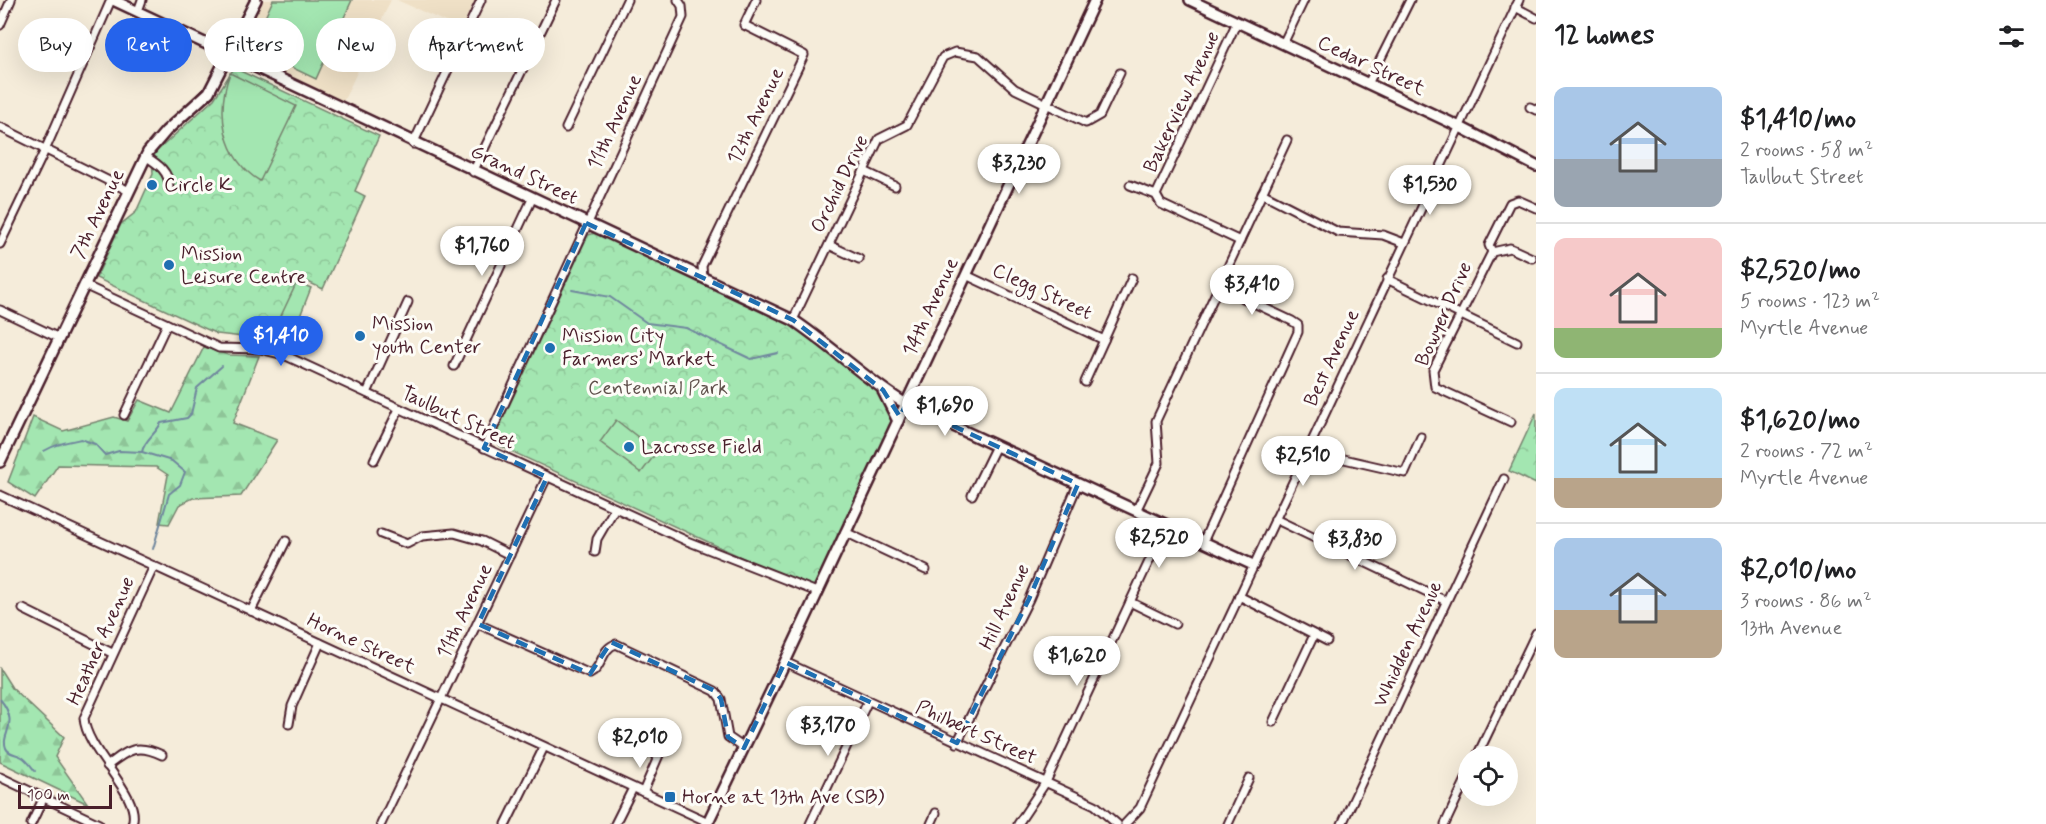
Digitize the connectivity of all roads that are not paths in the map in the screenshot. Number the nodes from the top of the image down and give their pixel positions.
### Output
1 (11, 0) edge
2 (112, 0) edge
3 (142, 0) edge
4 (256, 0) edge
5 (481, 0) edge
6 (556, 0) edge
7 (627, 0) edge
8 (756, 0) edge
9 (1095, 0) edge
10 (1190, 0) edge
11 (1304, 0) edge
12 (1410, 0) edge
13 (1519, 0) edge
14 (680, 3) edge
15 (1515, 8) junction
16 (138, 11) junction
17 (247, 18) edge
18 (1536, 18) edge
19 (1237, 22) junction
20 (0, 26) edge
21 (204, 44) edge
22 (1283, 44) junction
23 (220, 72) edge
24 (262, 72) edge
25 (1120, 73) dead end
26 (1368, 84) junction
27 (1046, 104) junction
28 (0, 126) edge
29 (1458, 126) junction
30 (566, 128) dead end
31 (1287, 140) dead end
32 (413, 144) junction
33 (46, 148) junction
34 (145, 156) junction
35 (1536, 166) edge
36 (864, 171) junction
37 (473, 172) junction
38 (1130, 185) dead end
39 (895, 186) dead end
40 (169, 188) dead end
41 (129, 191) junction
42 (1262, 193) junction
43 (1156, 195) junction
44 (532, 199) junction
45 (1536, 208) edge
46 (586, 224) junction
47 (1240, 241) junction
48 (1404, 243) junction
49 (0, 244) edge
50 (829, 245) junction
51 (1492, 252) junction
52 (1532, 258) dead end
53 (859, 259) dead end
54 (966, 275) junction
55 (703, 278) junction
56 (1132, 278) dead end
57 (1387, 279) junction
58 (84, 285) junction
59 (1220, 287) junction
60 (408, 302) dead end
61 (0, 310) edge
62 (1459, 316) junction
63 (793, 321) junction
64 (167, 324) junction
65 (59, 338) junction
66 (1104, 340) junction
67 (1517, 342) dead end
68 (454, 366) dead end
69 (1085, 382) dead end
70 (883, 390) junction
71 (367, 393) junction
72 (906, 404) junction
73 (399, 409) junction
74 (124, 415) dead end
75 (898, 421) junction
76 (1511, 423) dead end
77 (1421, 437) dead end
78 (1309, 445) junction
79 (996, 446) junction
80 (484, 448) junction
81 (374, 460) dead end
82 (0, 462) edge
83 (547, 477) junction
84 (1504, 479) dead end
85 (1078, 484) junction
86 (0, 495) edge
87 (972, 495) dead end
88 (615, 508) junction
89 (1136, 511) junction
90 (1275, 519) junction
91 (1166, 525) junction
92 (845, 531) junction
93 (381, 534) dead end
94 (286, 541) dead end
95 (1203, 542) junction
96 (595, 552) dead end
97 (510, 555) junction
98 (1253, 565) junction
99 (154, 566) junction
100 (926, 570) dead end
101 (818, 592) junction
102 (1239, 596) junction
103 (1446, 601) junction
104 (1130, 602) junction
105 (23, 609) dead end
106 (251, 611) junction
107 (478, 624) junction
108 (1175, 624) dead end
109 (1536, 633) edge
110 (1314, 635) junction
111 (1327, 641) dead end
112 (320, 643) junction
113 (112, 653) junction
114 (786, 662) junction
115 (440, 700) junction
116 (868, 701) junction
117 (1273, 722) dead end
118 (289, 724) dead end
119 (957, 743) junction
120 (656, 744) dead end
121 (1482, 746) edge
122 (544, 747) junction
123 (744, 748) junction
124 (162, 755) dead end
125 (107, 766) junction
126 (0, 777) edge
127 (1249, 778) dead end
128 (1046, 782) junction
129 (633, 788) junction
130 (643, 792) junction
131 (1458, 796) edge
132 (44, 798) junction
133 (936, 813) dead end
134 (707, 823) edge
135 (31, 824) edge
136 (99, 824) edge
137 (132, 824) edge
138 (381, 824) edge
139 (506, 824) edge
140 (615, 824) edge
141 (810, 824) edge
142 (931, 824) edge
143 (1018, 824) edge
144 (1117, 824) edge
145 (1125, 824) edge
146 (1228, 824) edge
147 (1342, 824) edge
148 (1445, 824) edge

1 - 20 street
2 - 16 street, Grand Street
2 - 33 street
3 - 16 street
4 - 17 street, 7th Avenue
5 - 32 street
6 - 37 street
7 - 30 street
8 - 55 street, 12th Avenue
9 - 27 street, 14th Avenue
10 - 19 street, Cedar Street
11 - 22 street
12 - 26 street
13 - 15 street, Best Avenue
14 - 46 street, 11th Avenue
15 - 18 street
15 - 29 street, Best Avenue
16 - 21 street, Grand Street
19 - 22 street, Cedar Street
19 - 43 street, Bakerview Avenue
22 - 26 street, Cedar Street
23 - 34 street, 7th Avenue
24 - 32 street, Grand Street
25 - 27 street, Orchid Drive
26 - 29 street, Cedar Street
27 - 36 street, Orchid Drive
27 - 54 street, 14th Avenue
28 - 33 street
29 - 35 street, Cedar Street
29 - 48 street, Best Avenue
31 - 42 street
32 - 37 street, Grand Street
33 - 41 street
33 - 49 street
34 - 40 street
34 - 41 street, 7th Avenue
36 - 39 street
36 - 50 street, Orchid Drive
37 - 44 street, Grand Street
38 - 43 street
41 - 58 street, 7th Avenue
42 - 47 street
42 - 48 street
43 - 47 street
44 - 46 street, Grand Street
44 - 68 street
45 - 51 street
46 - 55 street, Grand Street
46 - 80 street, 11th Avenue
47 - 59 street
48 - 57 street, Best Avenue
50 - 53 street
50 - 63 street, Orchid Drive
51 - 52 street, Bowyer Drive
51 - 62 street, Bowyer Drive
54 - 66 street, Clegg Street
54 - 72 street, 14th Avenue
55 - 63 street, Grand Street
56 - 66 street
57 - 62 street
57 - 78 street, Best Avenue
58 - 64 street, Taulbut Street
58 - 65 street, 7th Avenue
59 - 89 street
59 - 95 street
60 - 71 street
61 - 65 street
62 - 67 street
62 - 76 street, Bowyer Drive
63 - 70 street, Grand Street
64 - 71 street, Taulbut Street
64 - 74 street
65 - 82 street, 7th Avenue
66 - 69 street
70 - 72 street, Grand Street
70 - 75 street
71 - 73 street, Taulbut Street
72 - 75 street, 14th Avenue
72 - 79 street, Grand Street
73 - 80 street, Taulbut Street
73 - 81 street
75 - 92 street, 14th Avenue
77 - 78 street
78 - 90 street, Best Avenue
79 - 85 street, Grand Street
79 - 87 street
80 - 83 street, Taulbut Street
83 - 88 street, Taulbut Street
83 - 97 street, 11th Avenue
84 - 103 street, Whidden Avenue
85 - 89 street, Grand Street
85 - 119 street, Hill Avenue
86 - 99 street, Horne Street
88 - 96 street
88 - 101 street, Taulbut Street
89 - 91 street, Grand Street
90 - 98 street, Best Avenue
90 - 103 street
91 - 95 street, Grand Street
91 - 104 street
92 - 100 street
92 - 101 street, 14th Avenue
93 - 97 street
94 - 106 street
95 - 98 street, Grand Street
97 - 107 street, 11th Avenue
98 - 102 street, Best Avenue
99 - 106 street, Horne Street
99 - 113 street, Heather Avenue
101 - 114 street, 14th Avenue
102 - 110 street
102 - 145 street, Best Avenue
103 - 147 street, Whidden Avenue
104 - 108 street
104 - 128 street
105 - 113 street
106 - 112 street, Horne Street
107 - 115 street, 11th Avenue
107 - 123 street
109 - 121 street
110 - 111 street
110 - 117 street
112 - 115 street, Horne Street
112 - 118 street
113 - 125 street, Heather Avenue
114 - 116 street, Philbert Street
114 - 123 street, 14th Avenue
115 - 122 street, Horne Street
115 - 138 street, 11th Avenue
116 - 119 street, Philbert Street
116 - 141 street
119 - 128 street, Philbert Street
120 - 130 street
122 - 129 street, Horne Street
122 - 139 street
123 - 134 street, 14th Avenue
124 - 125 street
125 - 137 street, Heather Avenue
126 - 132 street
127 - 146 street
128 - 143 street
128 - 144 street, Philbert Street
129 - 130 street, Horne Street
129 - 140 street
130 - 134 street, Horne Street
131 - 148 street
132 - 135 street
132 - 136 street
133 - 142 street

